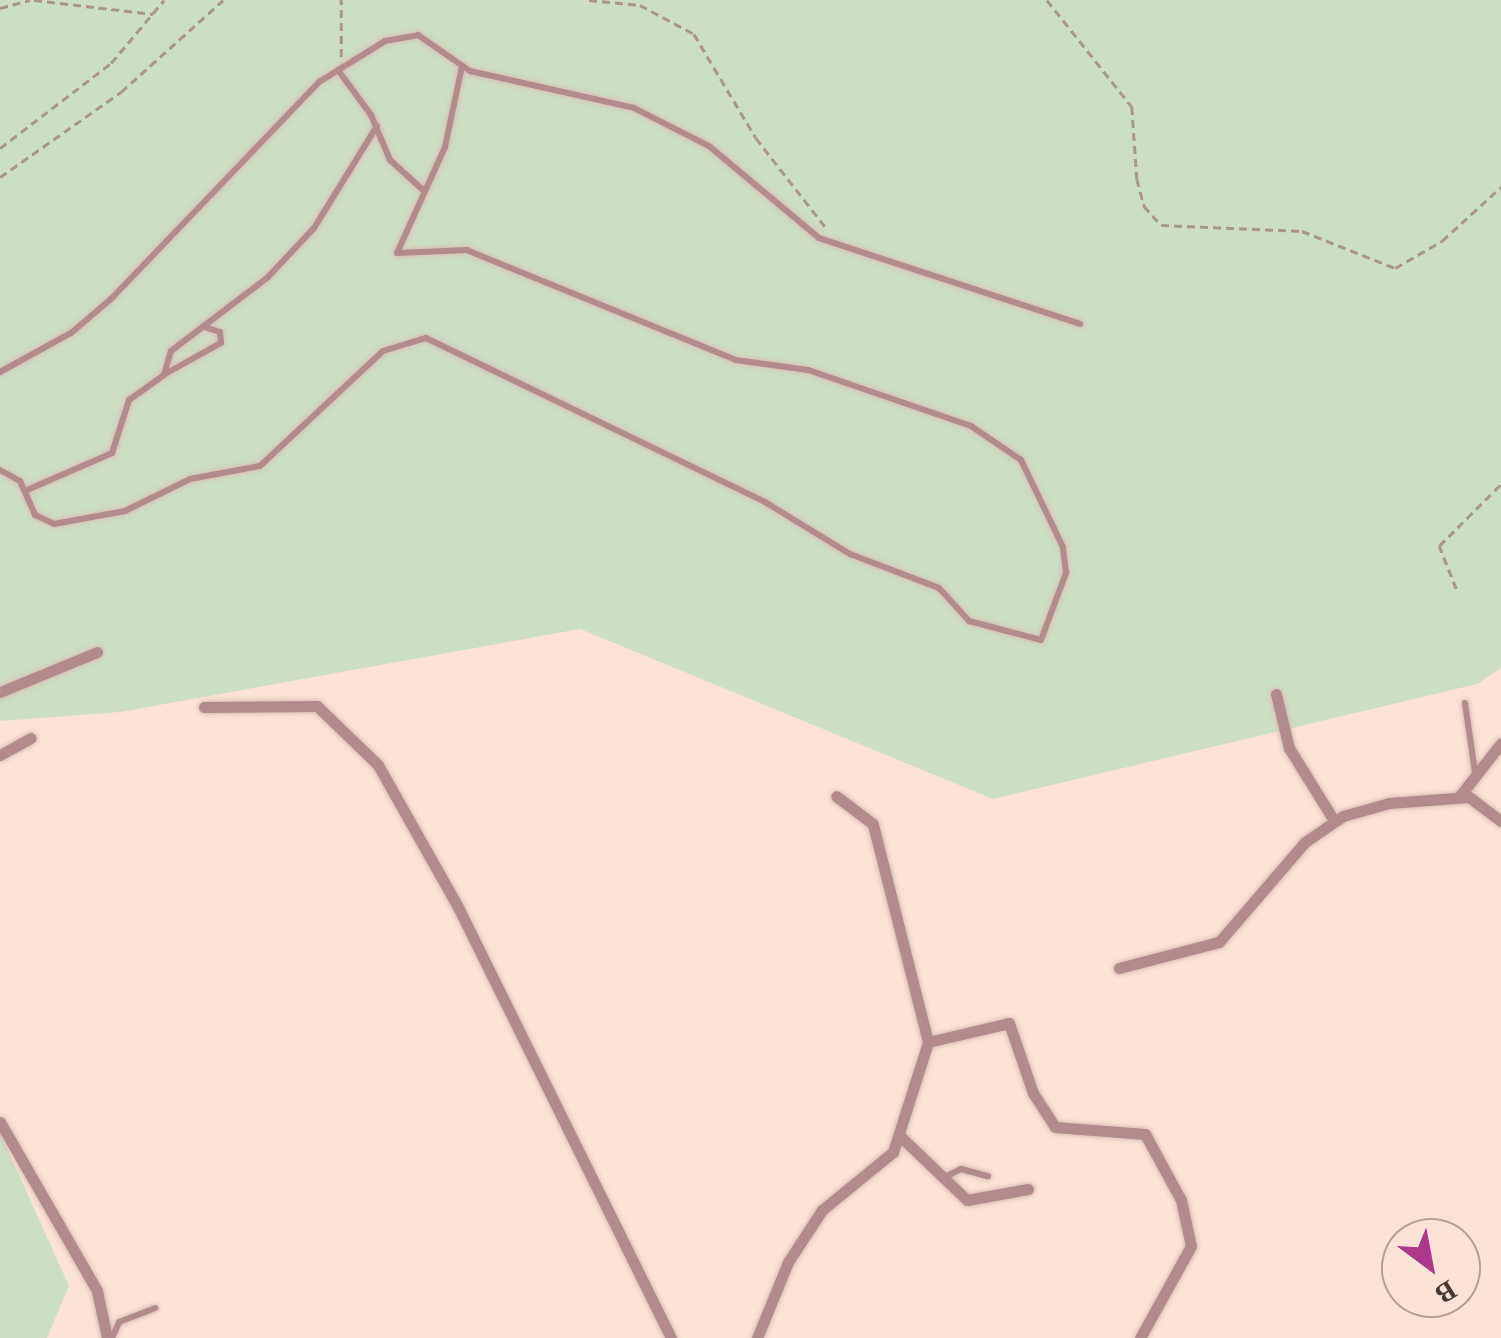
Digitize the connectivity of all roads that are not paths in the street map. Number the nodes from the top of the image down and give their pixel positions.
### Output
1 (462, 66) junction
2 (338, 70) junction
3 (377, 126) junction
4 (423, 190) junction
5 (1080, 324) dead end
6 (204, 327) junction
7 (0, 372) edge
8 (164, 375) junction
9 (0, 470) edge
10 (26, 490) junction
11 (97, 652) dead end
12 (0, 692) edge
13 (1276, 694) dead end
14 (1465, 702) dead end
15 (204, 708) dead end
16 (31, 738) dead end
17 (1501, 743) edge
18 (0, 755) edge
19 (1475, 772) junction
20 (836, 796) dead end
21 (1459, 797) junction
22 (1333, 819) junction
23 (1501, 820) edge
24 (1118, 968) dead end
25 (928, 1042) junction
26 (0, 1122) edge
27 (901, 1137) junction
28 (988, 1176) dead end
29 (944, 1178) junction
30 (1028, 1189) dead end
31 (155, 1308) dead end
32 (110, 1338) edge
33 (671, 1338) edge
34 (757, 1338) edge
35 (1140, 1338) edge

1 - 2 lane
1 - 4 lane
1 - 5 lane
2 - 3 lane
2 - 7 lane
3 - 4 lane
3 - 6 lane
4 - 10 lane
6 - 8 lane
6 - 8 lane
8 - 10 lane
9 - 10 lane
11 - 12 street
13 - 22 street
14 - 19 lane
15 - 33 street
16 - 18 street
17 - 19 street
19 - 21 street
20 - 25 street
21 - 22 street
21 - 23 street
22 - 24 street
25 - 27 street
25 - 35 street
26 - 32 street
27 - 29 street
27 - 34 street
28 - 29 lane
29 - 30 street
31 - 32 lane

